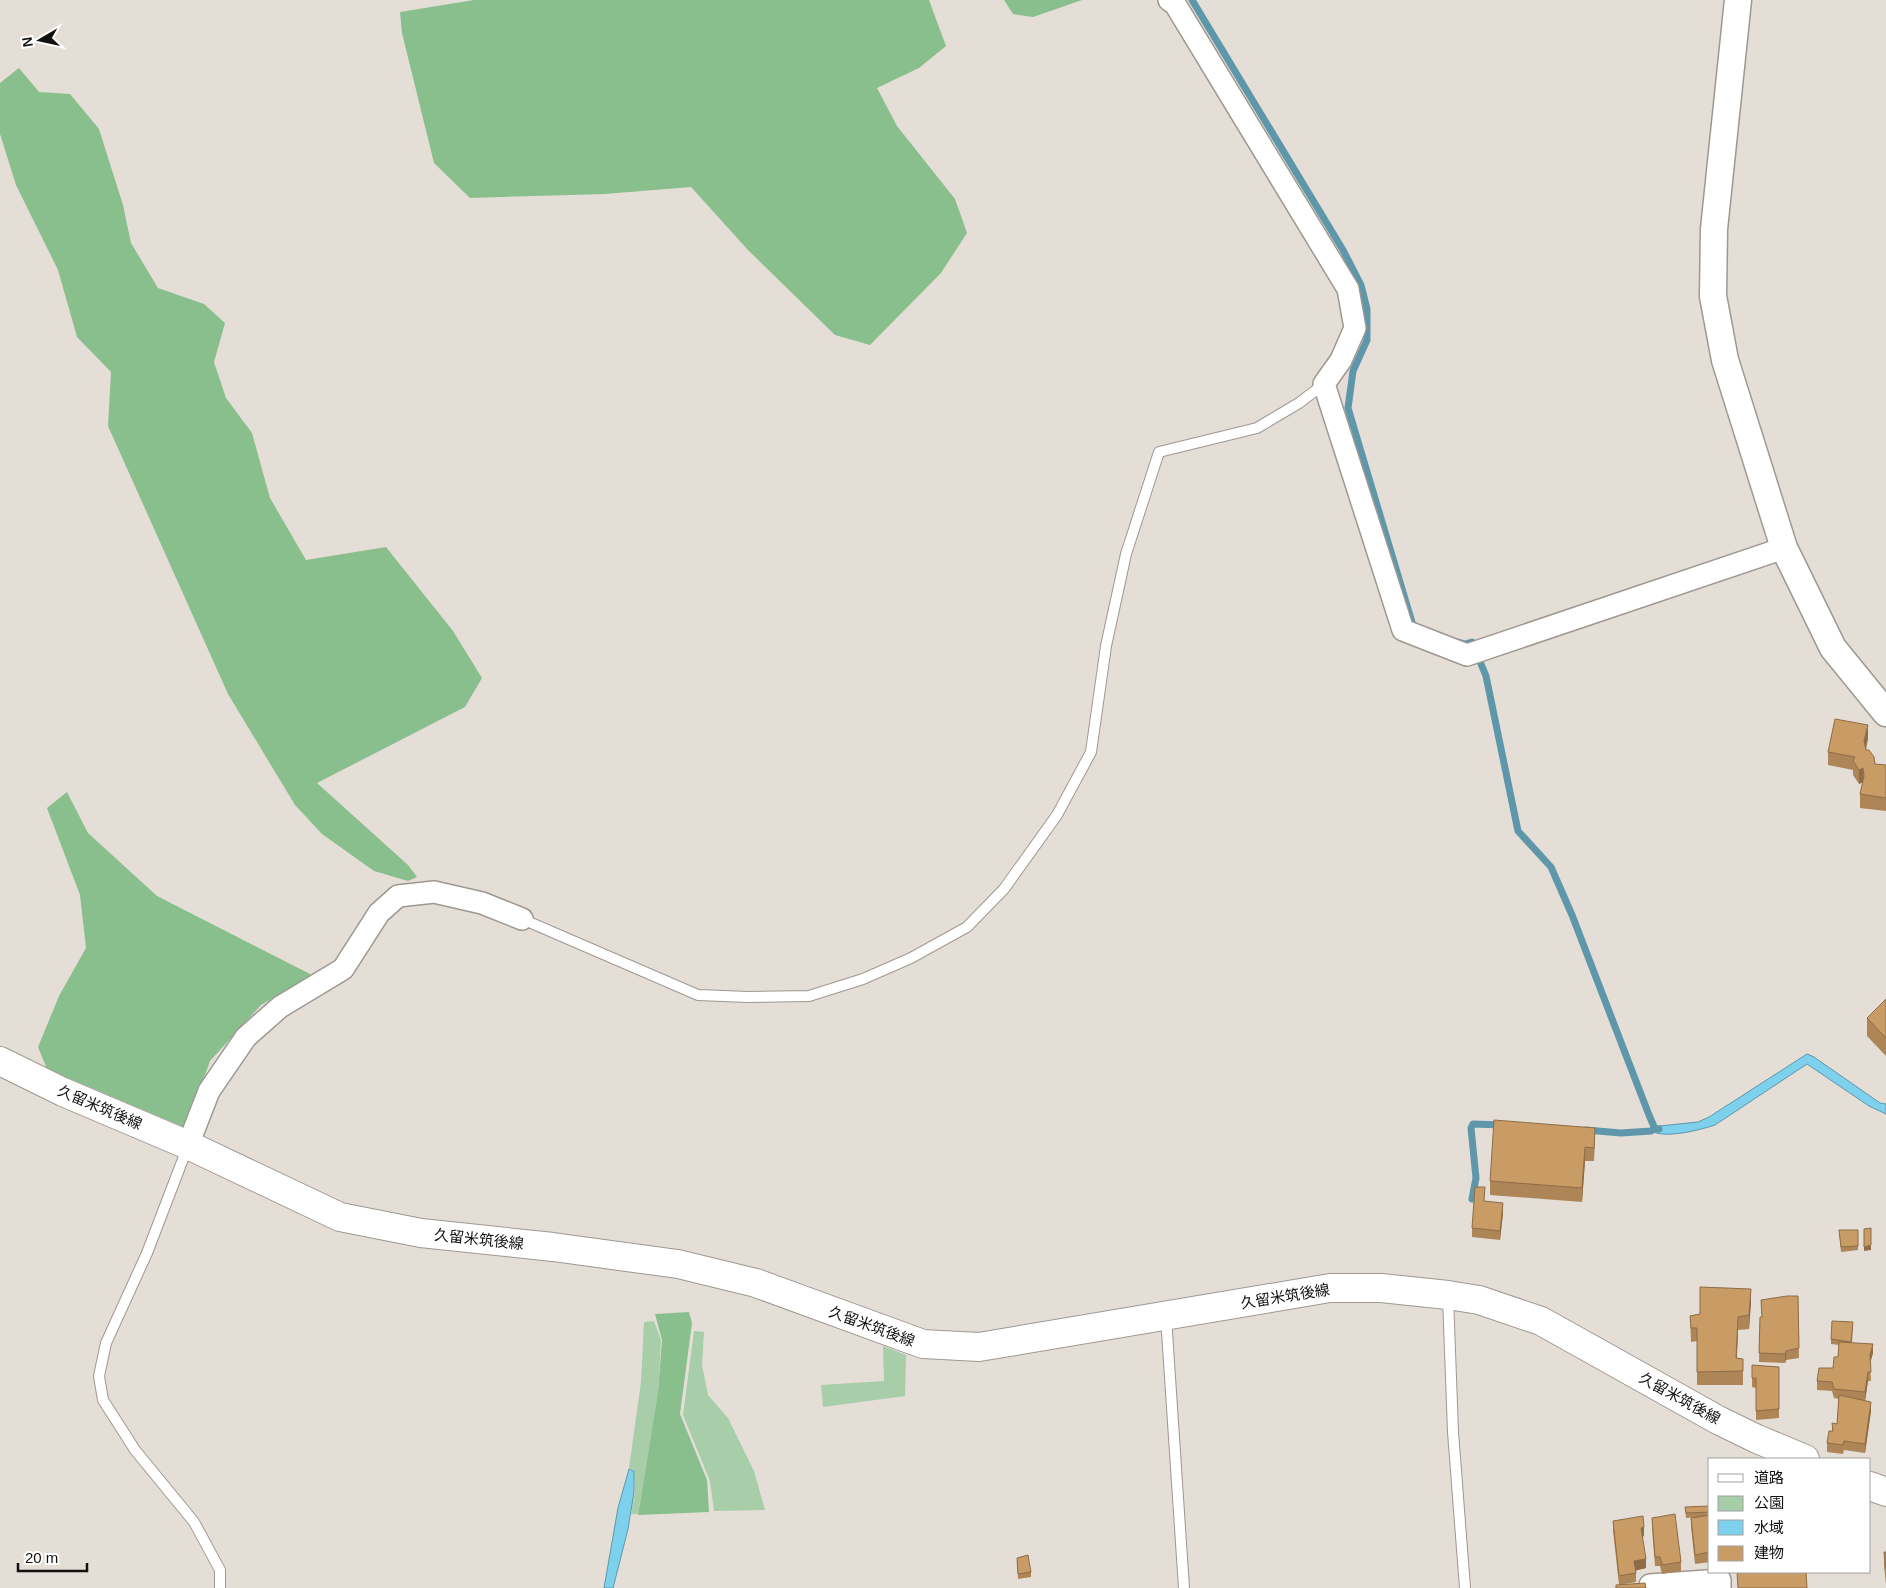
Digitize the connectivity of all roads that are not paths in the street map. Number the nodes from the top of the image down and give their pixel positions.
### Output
1 (1169, 0) edge
2 (1738, 0) edge
3 (1324, 384) junction
4 (1784, 548) junction
5 (1886, 713) edge
6 (522, 920) joint
7 (0, 1061) edge
8 (188, 1145) junction
9 (1448, 1295) junction
10 (1166, 1315) junction
11 (1803, 1458) edge
12 (1871, 1486) edge
13 (1886, 1492) edge
14 (1650, 1585) dead end
15 (220, 1588) edge
16 (1184, 1588) edge
17 (1465, 1588) edge
18 (1720, 1588) edge

1 - 3 street
2 - 4 street
3 - 4 street
3 - 6 lane
4 - 5 street
6 - 8 street
7 - 8 main road, 久留米筑後線
8 - 10 main road, 久留米筑後線
8 - 15 lane
9 - 10 main road, 久留米筑後線
9 - 11 main road, 久留米筑後線
9 - 17 lane
10 - 16 lane
12 - 13 main road
14 - 18 street

